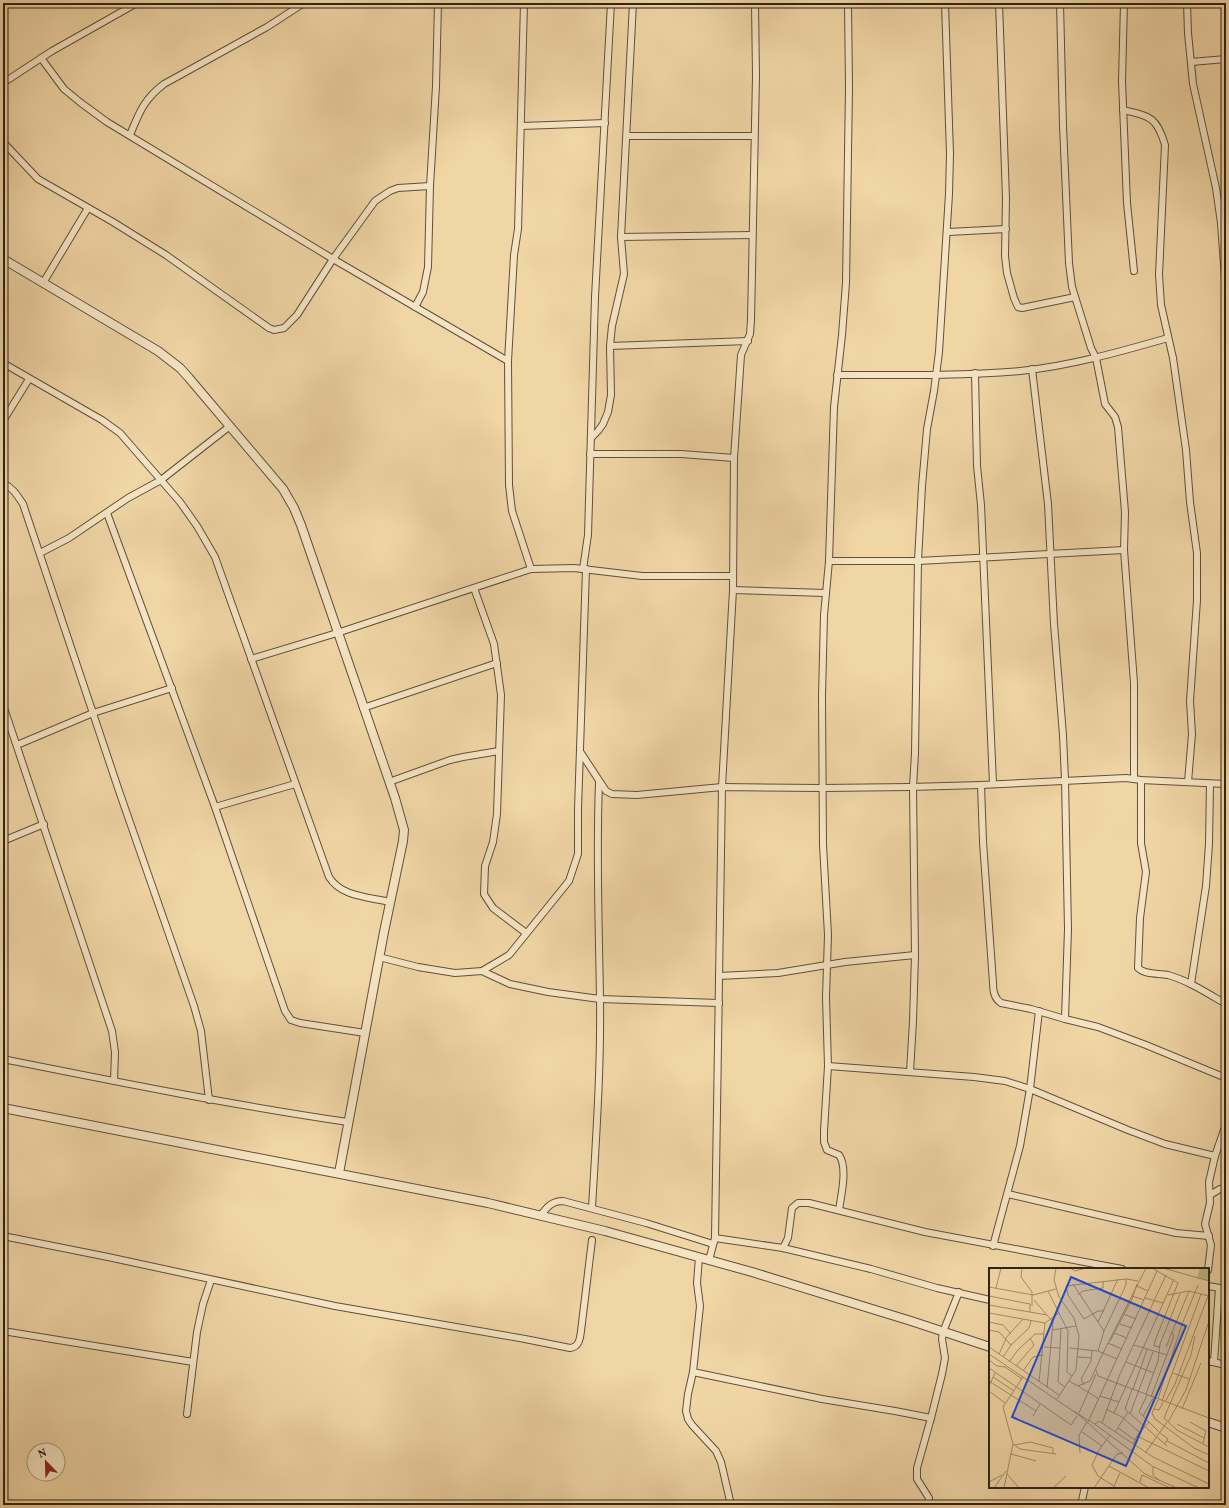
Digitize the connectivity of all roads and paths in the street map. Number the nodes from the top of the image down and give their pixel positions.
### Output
1 (137, 3) edge
2 (304, 3) edge
3 (438, 3) edge
4 (524, 3) edge
5 (611, 3) edge
6 (633, 3) edge
7 (755, 3) edge
8 (848, 3) edge
9 (945, 3) edge
10 (998, 3) edge
11 (1060, 3) edge
12 (1124, 3) edge
13 (1187, 3) edge
14 (41, 58) junction
15 (1226, 59) edge
16 (1191, 62) junction
17 (3, 83) edge
18 (1124, 110) junction
19 (605, 124) junction
20 (521, 126) junction
21 (130, 135) junction
22 (628, 136) junction
23 (754, 136) junction
24 (3, 142) edge
25 (430, 186) junction
26 (88, 208) junction
27 (1006, 229) junction
28 (948, 232) junction
29 (752, 235) junction
30 (621, 237) junction
31 (3, 259) edge
32 (333, 259) junction
33 (1134, 270) dead end
34 (43, 283) junction
35 (1226, 292) edge
36 (1075, 297) junction
37 (415, 307) junction
38 (1168, 338) junction
39 (748, 341) junction
40 (610, 346) junction
41 (1096, 358) junction
42 (508, 361) junction
43 (3, 363) edge
44 (1032, 369) junction
45 (975, 373) junction
46 (837, 375) junction
47 (936, 375) junction
48 (29, 379) junction
49 (3, 421) edge
50 (230, 426) junction
51 (591, 438) junction
52 (590, 454) junction
53 (734, 458) junction
54 (161, 480) junction
55 (3, 484) edge
56 (107, 513) junction
57 (1124, 550) junction
58 (40, 553) junction
59 (1049, 554) junction
60 (983, 558) junction
61 (829, 561) junction
62 (918, 561) junction
63 (531, 569) junction
64 (585, 569) junction
65 (733, 576) junction
66 (474, 588) junction
67 (733, 590) junction
68 (825, 593) junction
69 (337, 633) junction
70 (251, 659) junction
71 (497, 663) junction
72 (172, 688) junction
73 (3, 705) edge
74 (363, 708) junction
75 (93, 713) junction
76 (17, 745) junction
77 (499, 751) junction
78 (581, 753) junction
79 (1065, 780) junction
80 (1138, 780) junction
81 (599, 781) junction
82 (389, 782) junction
83 (1188, 782) junction
84 (295, 784) junction
85 (993, 784) junction
86 (1210, 784) junction
87 (1226, 784) edge
88 (981, 785) junction
89 (722, 787) junction
90 (913, 787) junction
91 (822, 788) junction
92 (215, 807) junction
93 (44, 824) junction
94 (3, 841) edge
95 (390, 902) junction
96 (526, 933) junction
97 (915, 955) junction
98 (379, 957) junction
99 (827, 965) junction
100 (482, 971) junction
101 (719, 976) junction
102 (1191, 984) junction
103 (600, 999) junction
104 (719, 1003) junction
105 (1226, 1004) edge
106 (1039, 1011) junction
107 (1065, 1019) junction
108 (365, 1033) junction
109 (3, 1059) edge
110 (828, 1066) junction
111 (910, 1072) junction
112 (1226, 1078) edge
113 (114, 1081) junction
114 (1030, 1089) junction
115 (209, 1100) junction
116 (3, 1108) edge
117 (348, 1122) junction
118 (1226, 1124) edge
119 (1215, 1156) junction
120 (339, 1173) junction
121 (1226, 1188) edge
122 (1008, 1194) junction
123 (1210, 1195) junction
124 (592, 1208) junction
125 (839, 1210) junction
126 (541, 1215) junction
127 (3, 1236) edge
128 (1209, 1236) junction
129 (592, 1240) dead end
130 (714, 1241) junction
131 (993, 1246) junction
132 (783, 1248) junction
133 (699, 1257) junction
134 (709, 1260) junction
135 (1117, 1268) edge
136 (1208, 1268) edge
137 (211, 1280) junction
138 (1209, 1286) edge
139 (1219, 1288) junction
140 (1226, 1289) edge
141 (959, 1292) junction
142 (989, 1300) edge
143 (3, 1331) edge
144 (944, 1332) junction
145 (989, 1347) edge
146 (193, 1362) junction
147 (1211, 1362) edge
148 (1226, 1365) edge
149 (693, 1372) junction
150 (188, 1414) dead end
151 (931, 1418) junction
152 (1209, 1422) edge
153 (1226, 1428) edge
154 (1085, 1488) edge
155 (731, 1505) edge
156 (928, 1505) edge
157 (1081, 1505) edge

1 - 14 street
2 - 21 street
3 - 25 street
4 - 20 street
5 - 19 street
6 - 22 street
7 - 23 street
8 - 46 street
9 - 28 street
10 - 27 street
11 - 36 street
12 - 18 street
13 - 16 street
14 - 17 street
14 - 21 street
15 - 16 street
16 - 35 street
18 - 33 street
18 - 38 street
19 - 20 street
19 - 51 street
20 - 42 street
21 - 32 street
22 - 23 street
22 - 30 street
23 - 29 street
24 - 26 street
25 - 32 street
25 - 37 street
26 - 32 street
26 - 34 street
27 - 28 street
27 - 36 street
28 - 47 street
29 - 30 street
29 - 39 street
30 - 40 street
31 - 34 street
32 - 37 street
34 - 50 street
36 - 41 street
37 - 42 street
38 - 41 street
38 - 83 street
39 - 40 street
39 - 53 street
40 - 51 street
41 - 44 street
41 - 57 street
42 - 63 street
43 - 48 street
44 - 45 street
44 - 59 street
45 - 47 street
45 - 60 street
46 - 47 street
46 - 61 street
47 - 62 street
48 - 49 street
48 - 54 street
50 - 54 street
50 - 69 street
51 - 52 street
52 - 53 street
52 - 64 street
53 - 65 street
54 - 56 street
54 - 70 street
55 - 58 street
56 - 58 street
56 - 72 street
57 - 59 street
57 - 80 street
58 - 75 street
59 - 60 street
59 - 79 street
60 - 62 street
60 - 85 street
61 - 62 street
61 - 68 street
62 - 90 street
63 - 64 street
63 - 66 street
64 - 65 street
64 - 78 street
65 - 67 street
66 - 69 street
66 - 71 street
67 - 68 street
67 - 89 street
68 - 91 street
69 - 70 street
69 - 74 street
70 - 84 street
71 - 74 street
71 - 77 street
72 - 75 street
72 - 92 street
73 - 76 street
74 - 82 street
75 - 76 street
75 - 115 street
76 - 93 street
77 - 82 street
77 - 96 street
78 - 81 street
78 - 96 street
79 - 80 street
79 - 85 street
79 - 107 street
80 - 83 street
80 - 102 street
81 - 89 street
81 - 103 street
82 - 95 street
83 - 86 street
84 - 92 street
84 - 95 street
85 - 88 street
86 - 87 street
86 - 102 street
88 - 90 street
88 - 106 street
89 - 91 street
89 - 101 street
90 - 91 street
90 - 97 street
91 - 99 street
92 - 108 street
93 - 94 street
93 - 113 street
95 - 98 street
96 - 100 street
97 - 99 street
97 - 111 street
98 - 100 street
98 - 108 street
99 - 101 street
99 - 110 street
100 - 103 street
101 - 104 street
102 - 105 street
103 - 104 street
103 - 124 street
104 - 130 street
106 - 107 street
106 - 114 street
107 - 112 street
108 - 117 street
109 - 113 street
110 - 111 street
110 - 125 street
111 - 114 street
113 - 115 street
114 - 119 street
114 - 122 street
115 - 117 street
116 - 120 street
117 - 120 street
118 - 119 street
119 - 123 street
120 - 126 street
121 - 123 street
122 - 128 street
122 - 131 street
123 - 128 street
124 - 126 street
124 - 130 street
125 - 131 street
125 - 132 street
126 - 133 street
127 - 137 street
128 - 136 street
129 - 137 street
130 - 132 street
130 - 134 street
131 - 135 street
132 - 141 street
133 - 134 street
133 - 149 street
134 - 144 street
137 - 146 street
138 - 139 street
139 - 140 street
139 - 147 street
141 - 142 street
141 - 144 street
143 - 146 street
144 - 145 street
144 - 151 street
146 - 150 street
147 - 148 street
149 - 151 street
149 - 155 street
151 - 156 street
152 - 153 street
154 - 157 street

